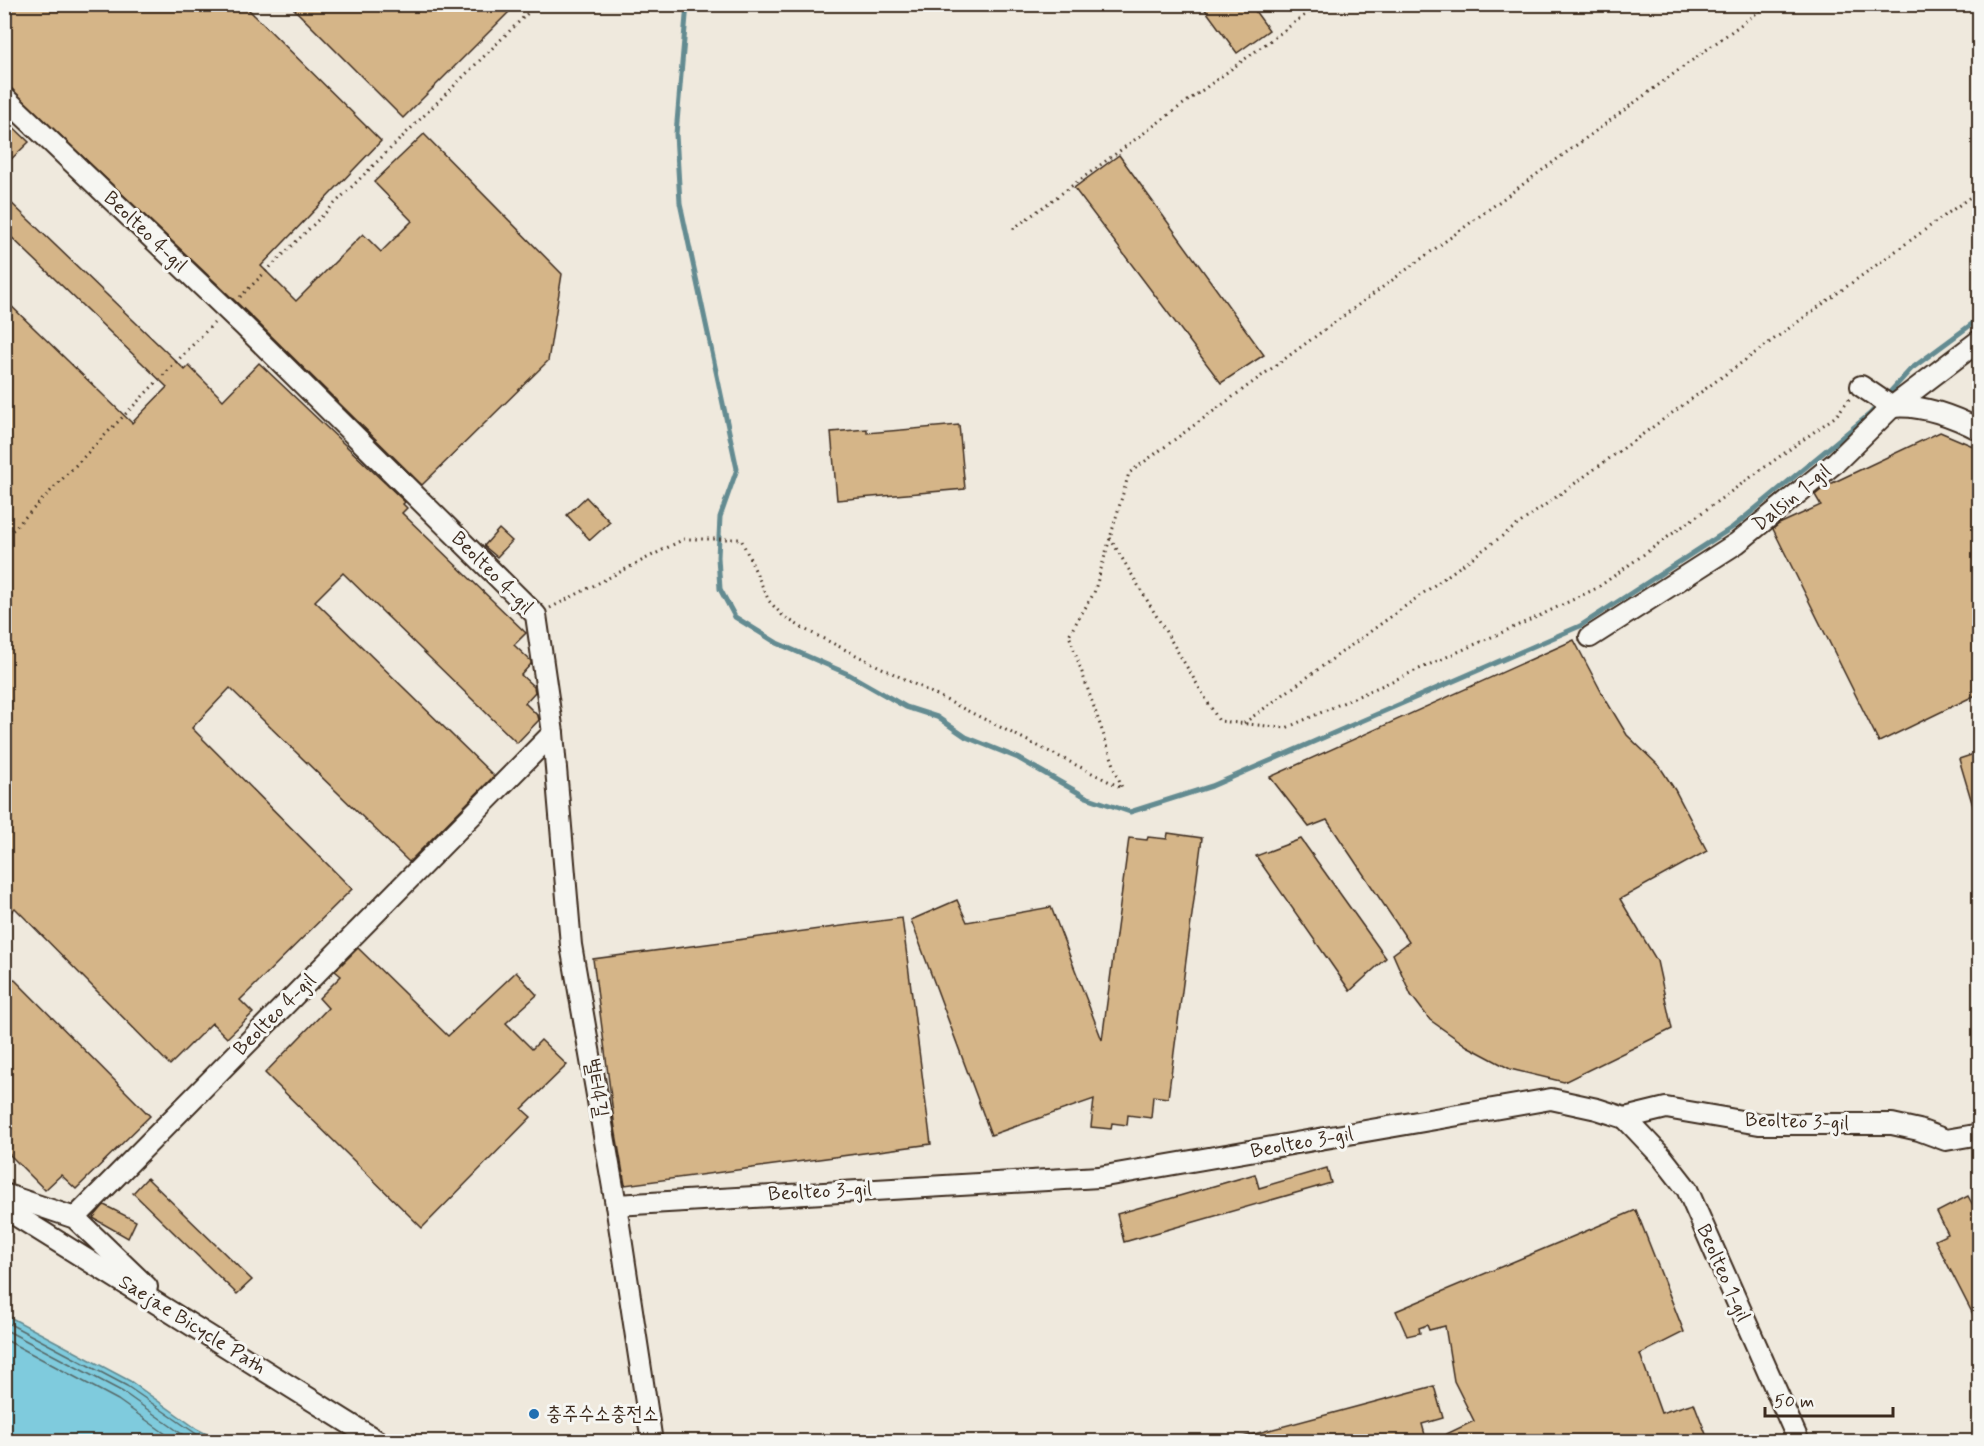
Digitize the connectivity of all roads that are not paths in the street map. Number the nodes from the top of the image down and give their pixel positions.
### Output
1 (4, 98) edge
2 (1980, 340) edge
3 (1861, 386) road end
4 (1892, 407) junction
5 (1980, 430) edge
6 (1590, 637) dead end
7 (553, 734) junction
8 (1625, 1118) junction
9 (1980, 1134) edge
10 (4, 1194) edge
11 (616, 1205) junction
12 (4, 1208) edge
13 (75, 1218) junction
14 (177, 1315) junction
15 (379, 1442) edge
16 (652, 1442) edge
17 (1799, 1442) edge

1 - 7 street, Beolteo 4-gil
2 - 4 street, Dalsin 1-gil
3 - 4 street
4 - 5 street
4 - 6 street, Dalsin 1-gil
7 - 11 street, 벌터4길
7 - 13 street, Beolteo 4-gil
8 - 9 street, Beolteo 3-gil
8 - 11 street, Beolteo 3-gil
8 - 17 street, Beolteo 1-gil
10 - 13 street
11 - 16 street, 벌터4길
12 - 14 street, Saejae Bicycle Path
13 - 14 street
14 - 15 street, Saejae Bicycle Path

